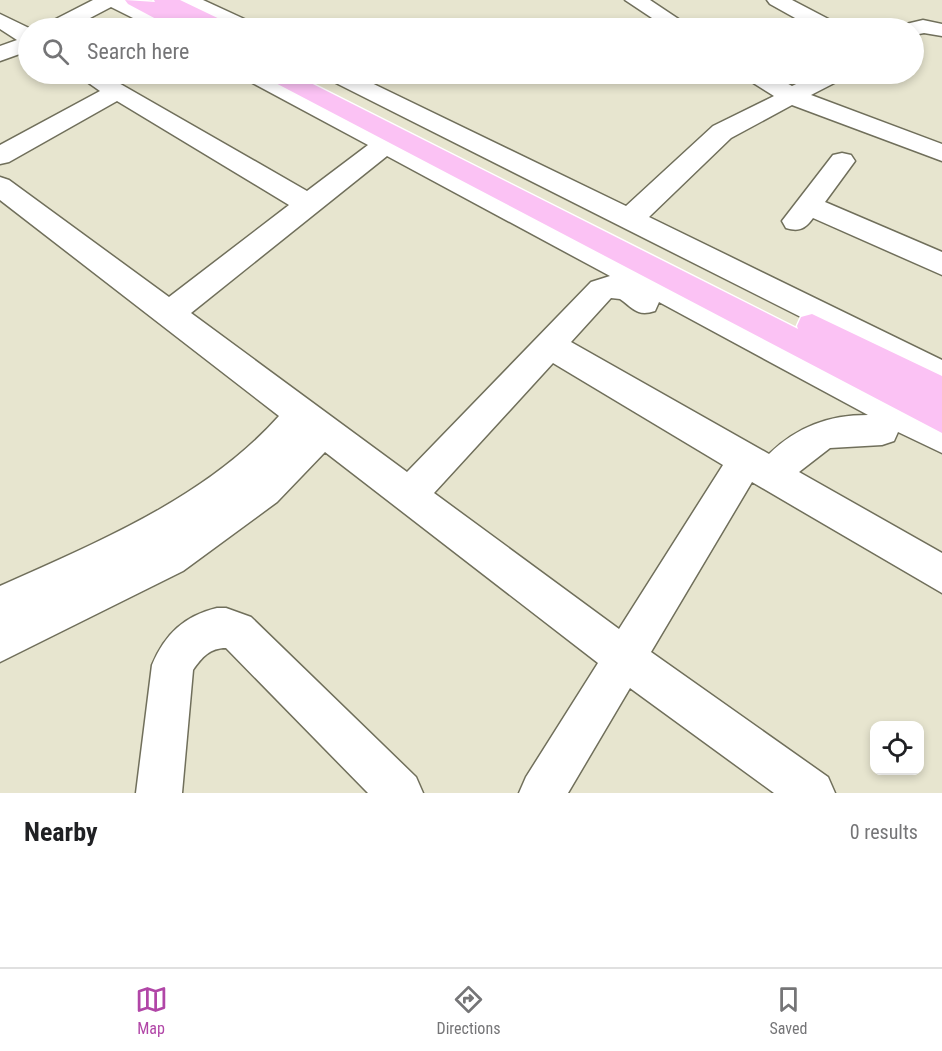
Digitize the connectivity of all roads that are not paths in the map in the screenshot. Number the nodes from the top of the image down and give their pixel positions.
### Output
1 (108, 0) edge
2 (114, 0) edge
3 (135, 0) edge
4 (164, 0) edge
5 (187, 0) edge
6 (635, 0) edge
7 (777, 0) edge
8 (75, 18) edge
9 (149, 18) edge
10 (170, 18) edge
11 (200, 18) edge
12 (224, 18) edge
13 (665, 18) edge
14 (810, 18) edge
15 (0, 20) edge
16 (924, 26) edge
17 (942, 30) edge
18 (18, 31) edge
19 (18, 47) edge
20 (0, 54) edge
21 (103, 84) edge
22 (271, 84) edge
23 (295, 84) edge
24 (330, 84) edge
25 (356, 84) edge
26 (772, 84) edge
27 (816, 84) edge
28 (116, 92) junction
29 (793, 97) junction
30 (384, 145) junction
31 (942, 153) edge
32 (0, 156) edge
33 (842, 161) dead end
34 (6, 198) edge
35 (310, 205) junction
36 (630, 219) junction
37 (942, 264) edge
38 (167, 315) junction
39 (551, 346) junction
40 (942, 375) edge
41 (942, 391) edge
42 (942, 418) edge
43 (312, 423) junction
44 (882, 430) junction
45 (942, 438) edge
46 (942, 462) edge
47 (759, 468) junction
48 (408, 496) junction
49 (942, 574) edge
50 (0, 606) edge
51 (0, 642) edge
52 (624, 658) junction
53 (159, 793) edge
54 (400, 793) edge
55 (542, 793) edge
56 (812, 793) edge

1 - 8 street
2 - 9 street
3 - 10 main road
4 - 11 main road
5 - 12 street
6 - 13 street
7 - 14 street
15 - 18 street
16 - 17 street
19 - 20 street
21 - 28 street
22 - 30 street
23 - 42 main road
24 - 41 main road
25 - 36 street
26 - 29 street
27 - 29 street
28 - 32 street
28 - 35 street
29 - 31 street
29 - 36 street
30 - 35 street
30 - 45 street
33 - 37 street
34 - 38 street
35 - 38 street
36 - 40 street
38 - 43 street
39 - 44 street
39 - 47 street
39 - 48 street
43 - 48 street
43 - 50 street
43 - 51 street
44 - 46 street
44 - 47 street
47 - 49 street
47 - 52 street
48 - 52 street
52 - 55 street
52 - 56 street
53 - 54 street

